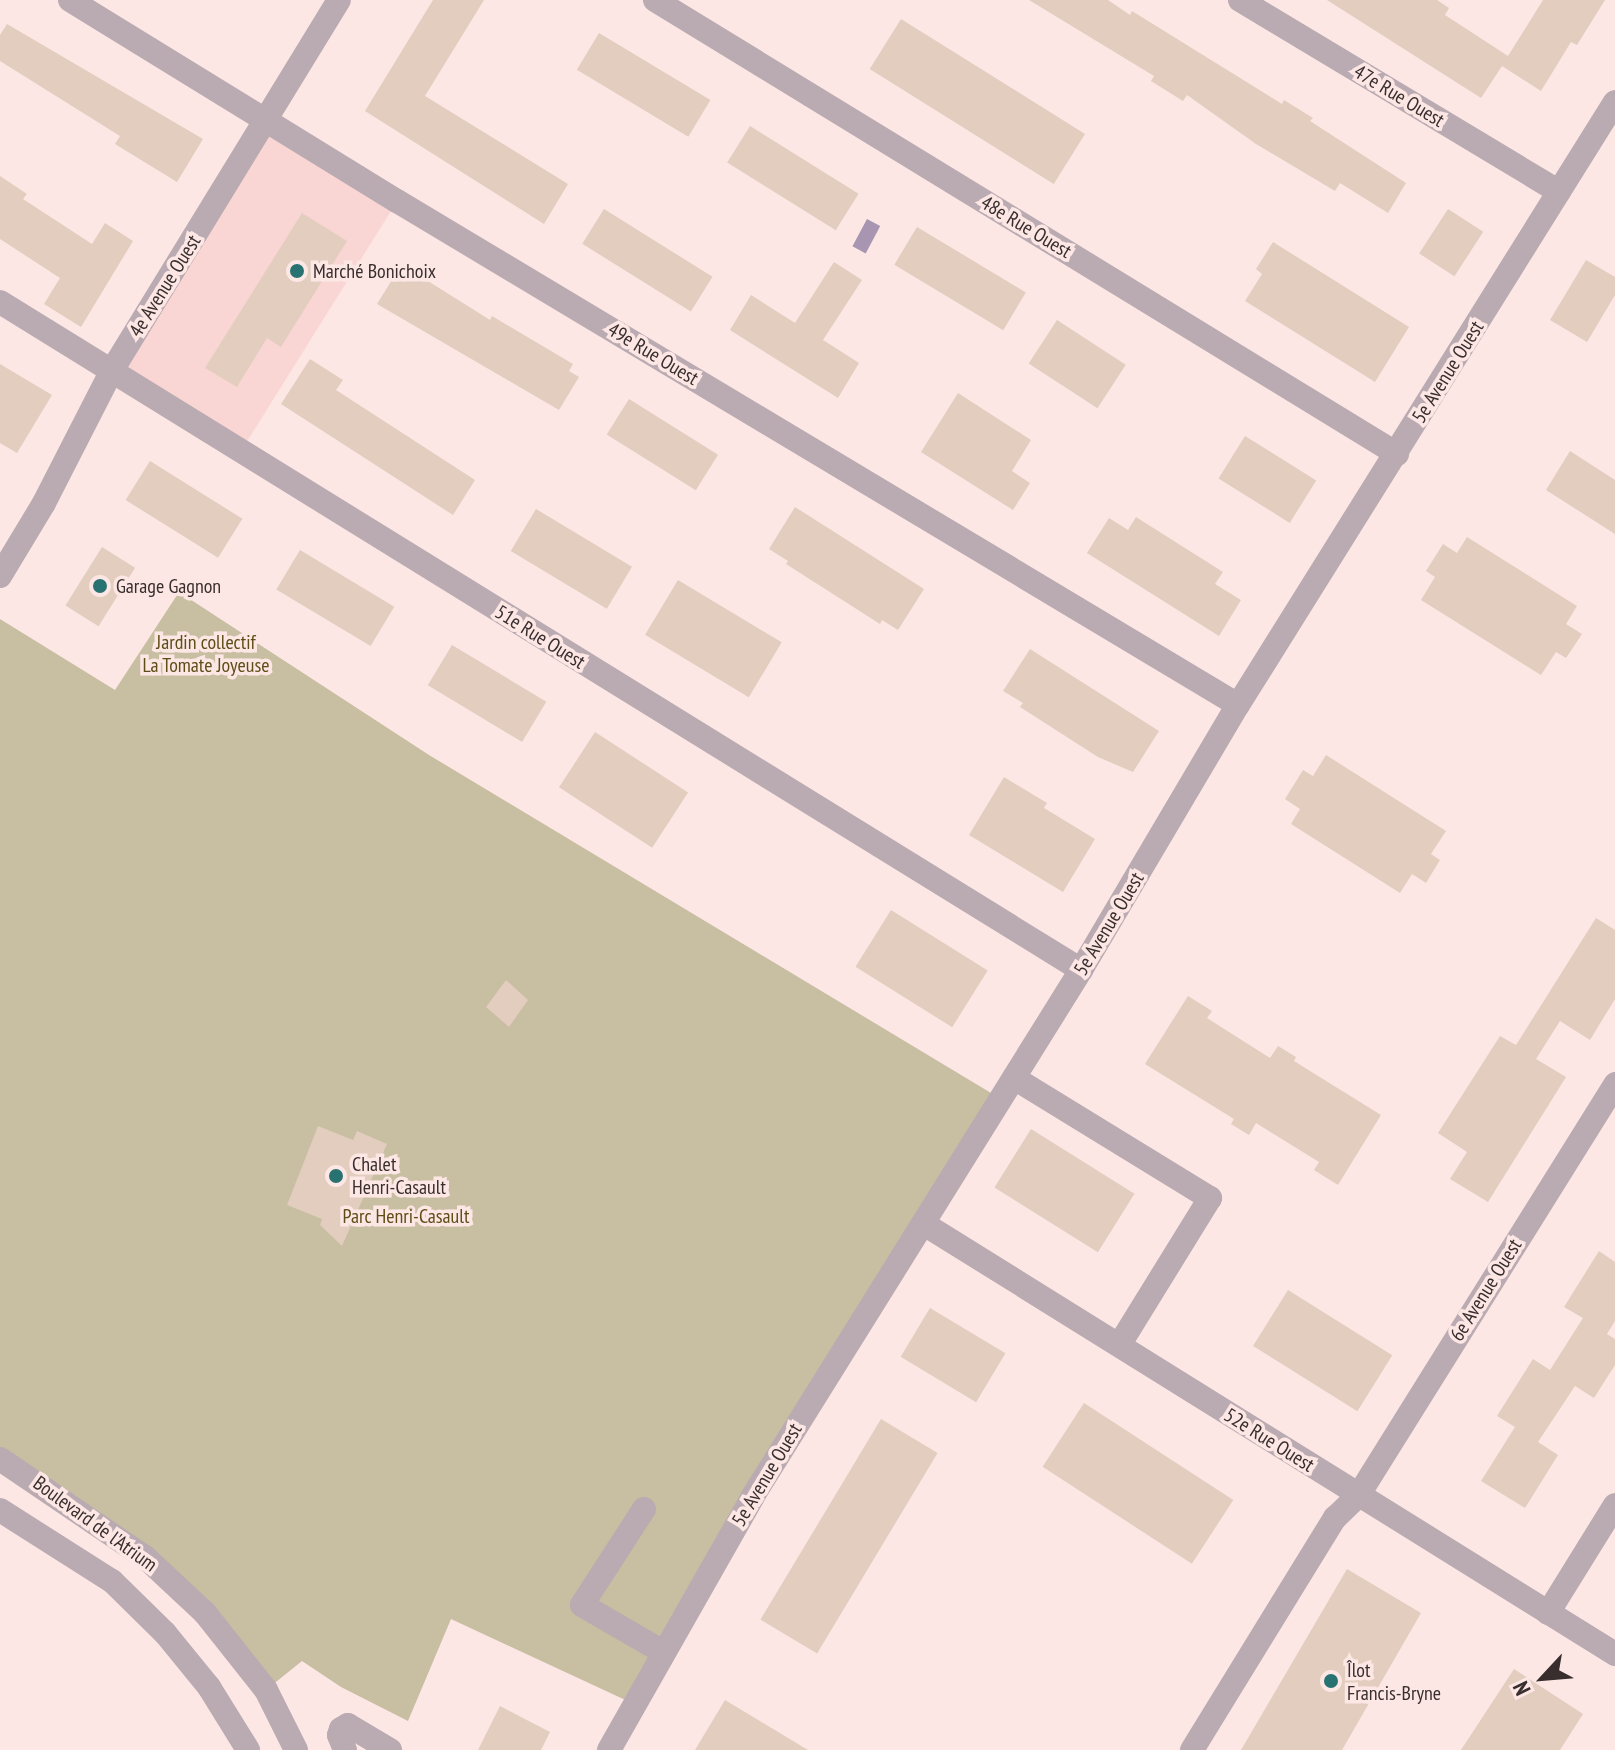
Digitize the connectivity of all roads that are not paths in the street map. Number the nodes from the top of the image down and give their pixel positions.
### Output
1 (70, 0) edge
2 (339, 0) edge
3 (655, 0) edge
4 (1240, 0) edge
5 (1615, 102) edge
6 (268, 121) junction
7 (1559, 192) junction
8 (0, 302) edge
9 (111, 372) junction
10 (1397, 454) junction
11 (0, 576) edge
12 (1238, 705) junction
13 (1081, 970) junction
14 (1014, 1078) junction
15 (1612, 1094) edge
16 (924, 1224) junction
17 (1120, 1344) junction
18 (0, 1459) edge
19 (1358, 1496) junction
20 (1615, 1505) edge
21 (644, 1509) dead end
22 (0, 1510) edge
23 (1548, 1613) junction
24 (663, 1652) junction
25 (1615, 1654) edge
26 (248, 1750) edge
27 (296, 1750) edge
28 (345, 1750) edge
29 (390, 1750) edge
30 (609, 1750) edge
31 (1192, 1750) edge

1 - 6 street, 49e Rue Ouest
2 - 6 street, 4e Avenue Ouest
3 - 10 street, 48e Rue Ouest
4 - 7 street, 47e Rue Ouest
5 - 7 street, 5e Avenue Ouest
6 - 9 street, 4e Avenue Ouest
6 - 12 street, 49e Rue Ouest
7 - 10 street, 5e Avenue Ouest
8 - 9 street, 51e Rue Ouest
9 - 11 street, 4e Avenue Ouest
9 - 13 street, 51e Rue Ouest
10 - 12 street, 5e Avenue Ouest
12 - 13 street, 5e Avenue Ouest
13 - 14 street, 5e Avenue Ouest
14 - 16 street, 5e Avenue Ouest
14 - 17 street
15 - 19 street, 6e Avenue Ouest
16 - 17 street, 52e Rue Ouest
16 - 24 street, 5e Avenue Ouest
17 - 19 street, 52e Rue Ouest
18 - 27 street, Boulevard de l'Atrium
19 - 23 street, 52e Rue Ouest
19 - 31 street, 6e Avenue Ouest
20 - 23 street
21 - 24 street
22 - 26 street, Boulevard de l'Atrium
23 - 25 street, 52e Rue Ouest
24 - 30 street, 5e Avenue Ouest
28 - 29 street

